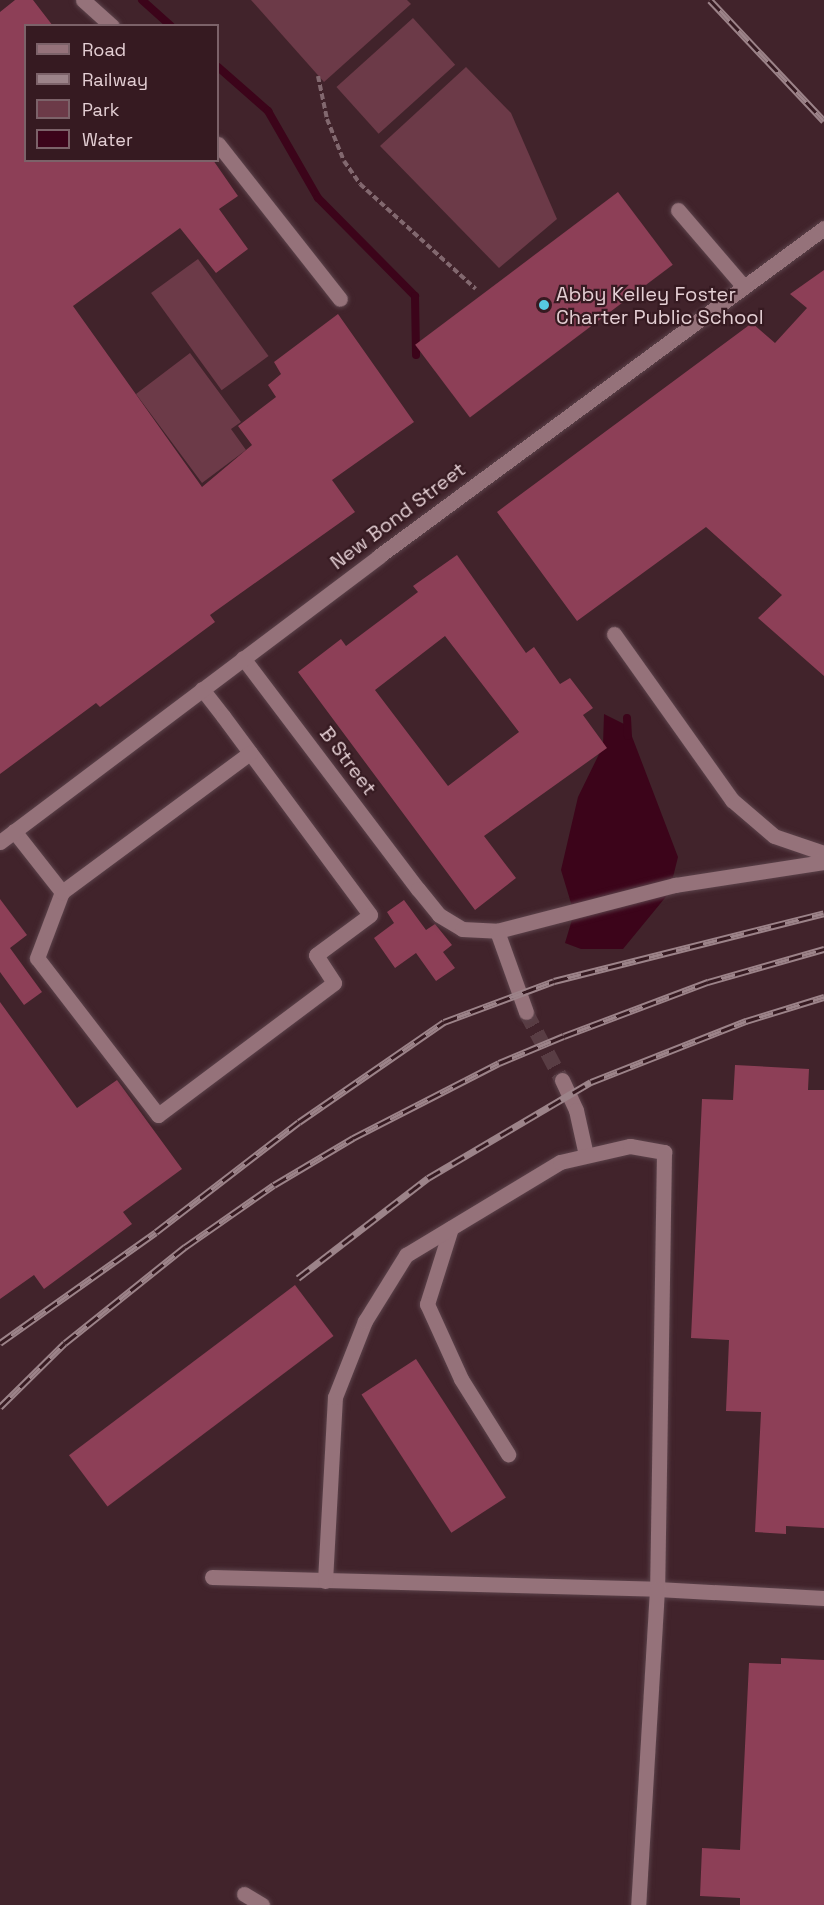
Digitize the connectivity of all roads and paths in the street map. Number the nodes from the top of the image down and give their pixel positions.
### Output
1 (83, 0) edge
2 (109, 24) edge
3 (318, 76) dead end
4 (219, 145) edge
5 (678, 210) dead end
6 (824, 228) edge
7 (744, 287) junction
8 (476, 289) dead end
9 (340, 299) dead end
10 (614, 634) dead end
11 (243, 658) junction
12 (202, 689) junction
13 (250, 753) junction
14 (15, 831) junction
15 (0, 842) edge
16 (824, 853) edge
17 (824, 862) edge
18 (62, 892) junction
19 (497, 931) junction
20 (526, 1012) tunnel mouth
21 (562, 1080) tunnel mouth
22 (586, 1155) junction
23 (451, 1228) junction
24 (508, 1454) dead end
25 (212, 1577) dead end
26 (325, 1581) junction
27 (657, 1589) junction
28 (824, 1598) edge
29 (244, 1894) dead end
30 (261, 1905) edge
31 (638, 1905) edge

1 - 2 street
3 - 8 path
4 - 9 street
5 - 7 street
6 - 7 street, New Bond Street
7 - 11 street, New Bond Street
10 - 16 street
11 - 12 street, New Bond Street
11 - 19 street, B Street
12 - 13 street
12 - 14 street, New Bond Street
13 - 18 street
13 - 18 street
14 - 15 street, New Bond Street
14 - 18 street
17 - 19 street, B Street
19 - 20 street
21 - 22 street
22 - 23 street
22 - 27 street
23 - 24 street
23 - 26 street
25 - 26 street
26 - 27 street
27 - 28 street
27 - 31 street
29 - 30 street

